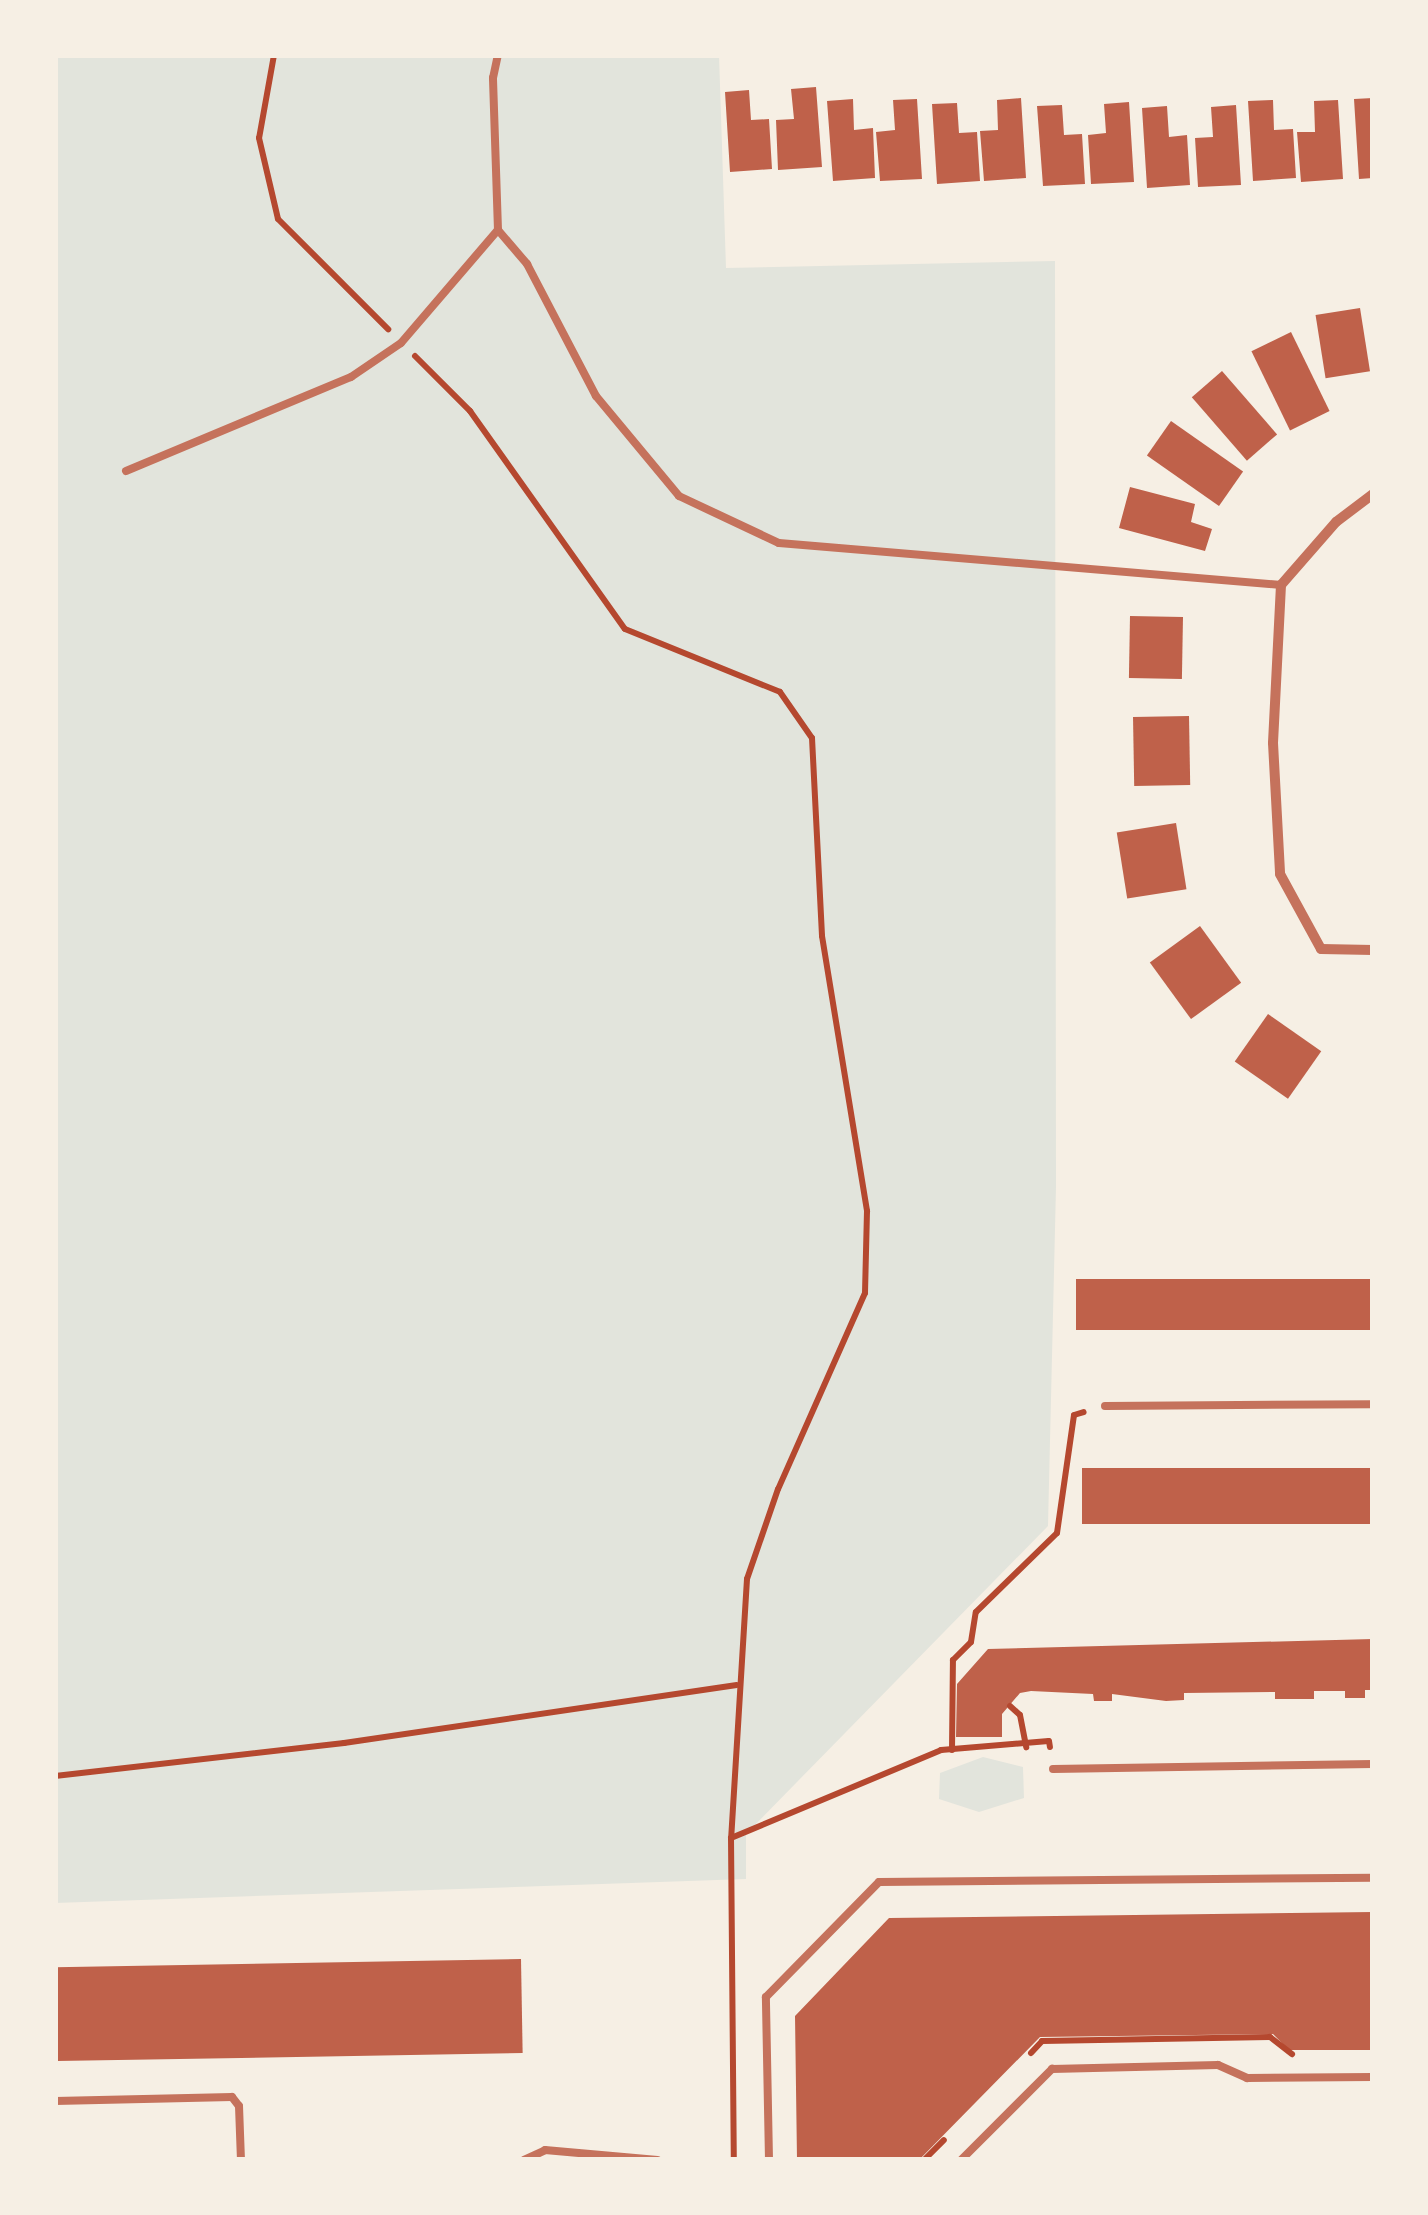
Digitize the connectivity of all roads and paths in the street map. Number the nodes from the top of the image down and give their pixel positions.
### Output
1 (274, 55) edge
2 (498, 55) edge
3 (498, 230) junction
4 (402, 342) junction
5 (126, 471) dead end
6 (1373, 494) edge
7 (1281, 585) junction
8 (1373, 950) edge
9 (1373, 1404) edge
10 (1105, 1406) joint
11 (737, 1685) junction
12 (1010, 1706) dead end
13 (1026, 1747) junction
14 (952, 1750) junction
15 (1373, 1764) edge
16 (1053, 1769) joint
17 (55, 1776) edge
18 (731, 1838) junction
19 (1373, 1878) edge
20 (1373, 2077) edge
21 (55, 2101) edge
22 (241, 2160) edge
23 (524, 2160) edge
24 (658, 2160) edge
25 (734, 2160) edge
26 (769, 2160) edge
27 (961, 2160) edge

1 - 4 path
2 - 3 lane
3 - 4 lane
3 - 7 lane
4 - 5 lane
4 - 11 path
6 - 7 street
7 - 8 street
9 - 10 lane
10 - 14 path
11 - 17 path
11 - 18 path
12 - 13 path
13 - 14 path
13 - 16 path
14 - 18 path
15 - 16 lane
18 - 25 path
19 - 26 lane
20 - 27 lane
21 - 22 lane
23 - 24 lane

